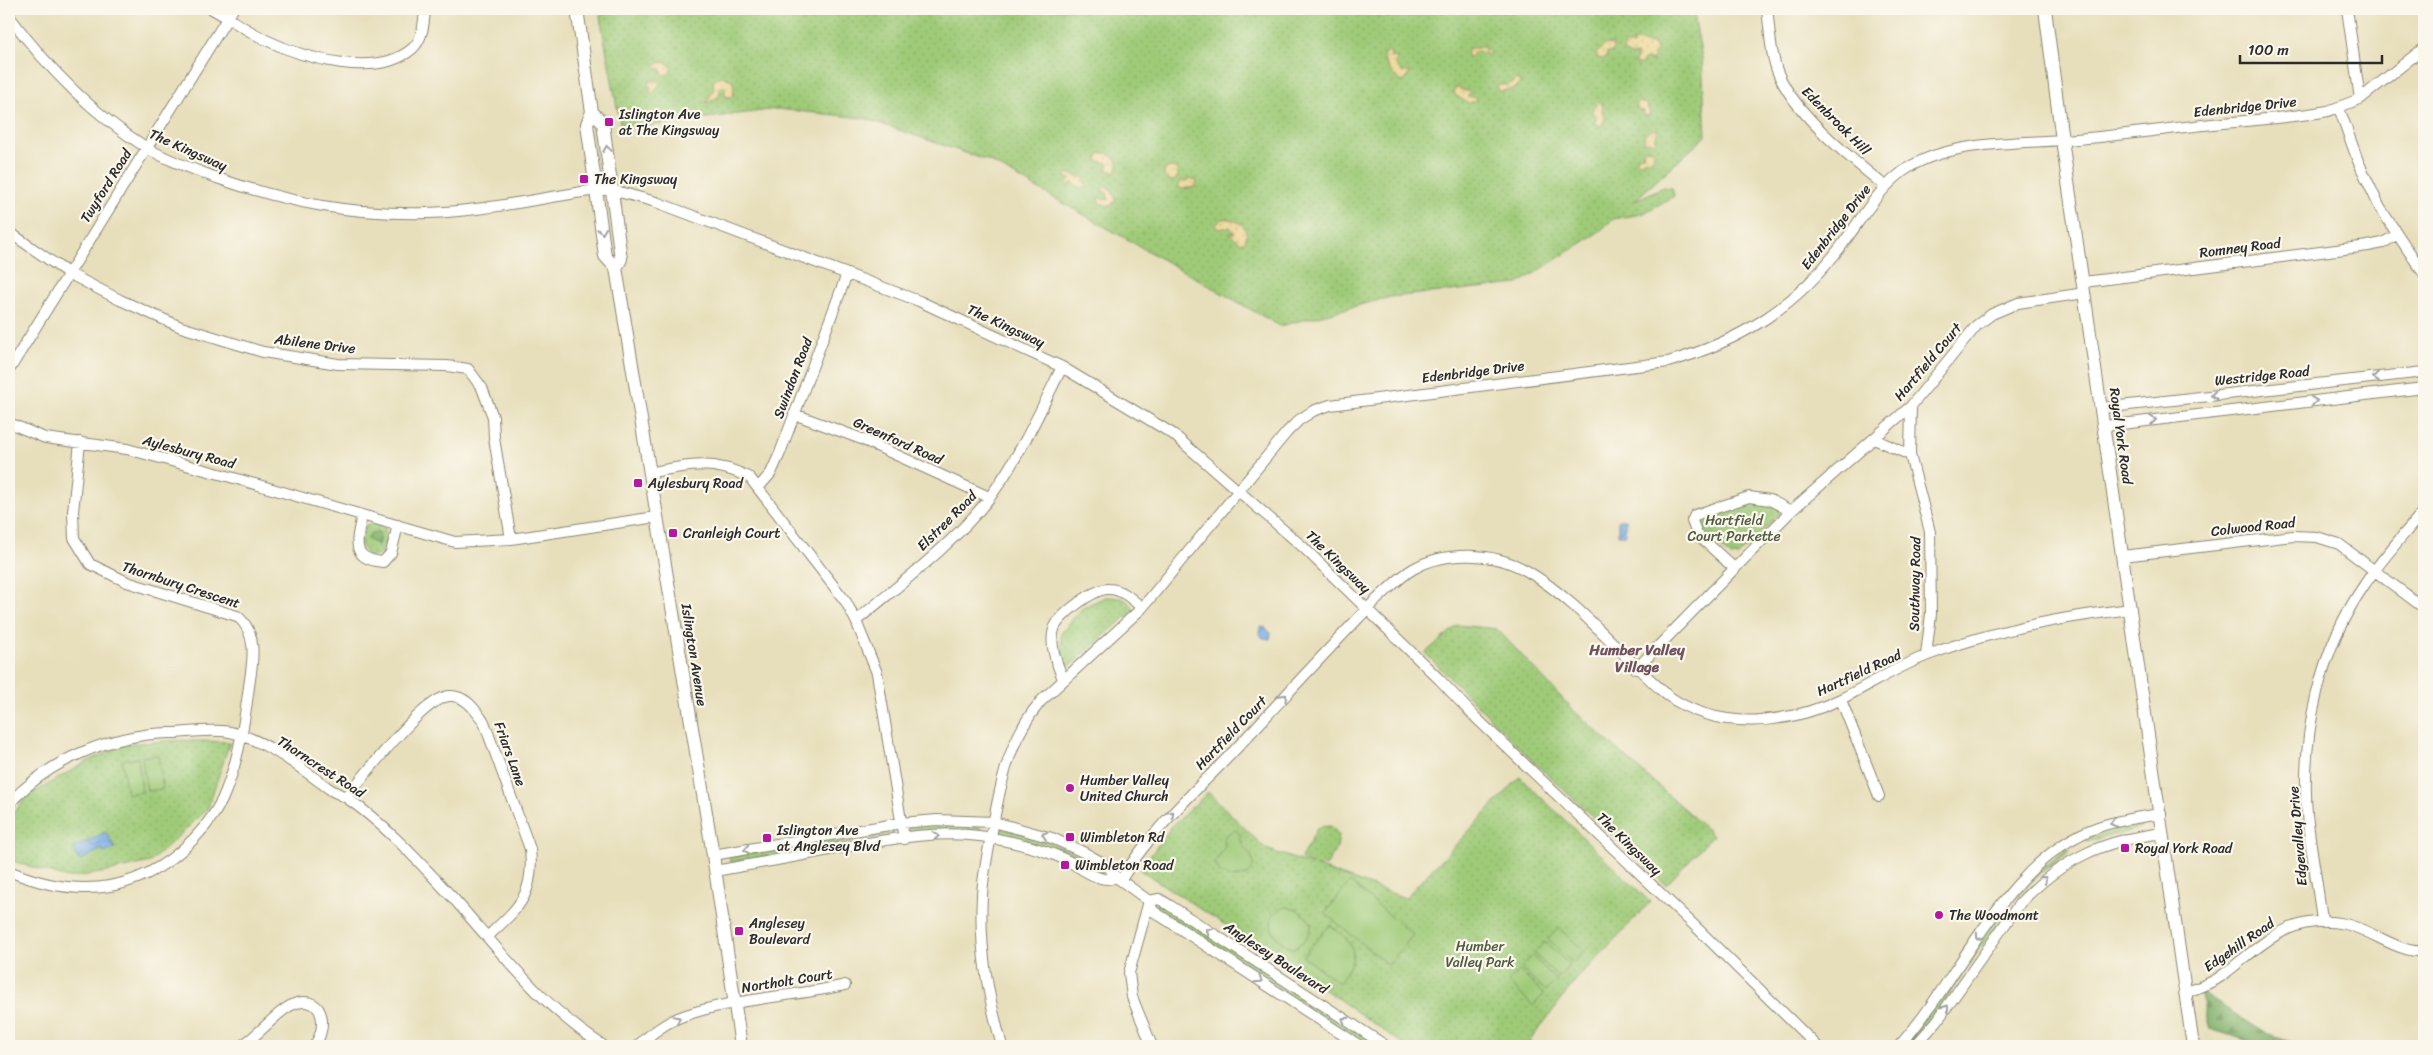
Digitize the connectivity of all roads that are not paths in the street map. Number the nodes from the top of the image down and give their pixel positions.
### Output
1 (212, 9) edge
2 (425, 9) edge
3 (577, 9) edge
4 (1767, 9) edge
5 (2046, 9) edge
6 (2347, 9) edge
7 (230, 13) edge
8 (9, 16) edge
9 (2424, 48) edge
10 (2360, 99) junction
11 (2339, 108) junction
12 (592, 112) junction
13 (2062, 140) junction
14 (146, 148) junction
15 (1885, 186) junction
16 (596, 190) junction
17 (612, 190) junction
18 (9, 232) edge
19 (2396, 234) junction
20 (616, 268) junction
21 (68, 273) junction
22 (847, 274) junction
23 (2424, 274) edge
24 (2085, 288) junction
25 (1062, 367) junction
26 (9, 370) edge
27 (2424, 372) edge
28 (2424, 388) edge
29 (1911, 406) junction
30 (2102, 408) junction
31 (794, 414) junction
32 (9, 423) edge
33 (2105, 426) junction
34 (1874, 438) junction
35 (80, 442) junction
36 (1910, 455) junction
37 (649, 473) junction
38 (758, 488) junction
39 (1238, 490) junction
40 (989, 497) junction
41 (2424, 510) edge
42 (1791, 511) junction
43 (362, 515) junction
44 (656, 517) junction
45 (398, 525) junction
46 (511, 539) junction
47 (2123, 556) junction
48 (1735, 569) junction
49 (2374, 572) junction
50 (1142, 608) junction
51 (2424, 608) edge
52 (2131, 609) junction
53 (1367, 610) junction
54 (856, 621) junction
55 (1926, 655) junction
56 (1636, 669) junction
57 (1063, 678) junction
58 (1841, 700) junction
59 (243, 737) junction
60 (1879, 796) dead end
61 (346, 798) junction
62 (9, 804) edge
63 (2161, 814) junction
64 (994, 822) junction
65 (901, 823) junction
66 (2163, 832) junction
67 (904, 838) junction
68 (990, 838) junction
69 (2075, 839) junction
70 (2082, 854) junction
71 (713, 855) junction
72 (9, 871) edge
73 (715, 871) junction
74 (1118, 879) junction
75 (1149, 901) junction
76 (2322, 921) junction
77 (486, 937) junction
78 (2424, 951) edge
79 (845, 985) dead end
80 (2185, 993) junction
81 (734, 1003) junction
82 (241, 1046) edge
83 (314, 1046) edge
84 (604, 1046) edge
85 (637, 1046) edge
86 (741, 1046) edge
87 (1002, 1046) edge
88 (1152, 1046) edge
89 (1360, 1046) edge
90 (1386, 1046) edge
91 (1816, 1046) edge
92 (1899, 1046) edge
93 (1915, 1046) edge
94 (2193, 1046) edge

1 - 7 street
2 - 7 street
3 - 12 main road, Islington Avenue
4 - 15 street, Edenbrook Hill
5 - 13 main road, Royal York Road
6 - 10 street
7 - 14 street, Twyford Road
8 - 14 street, The Kingsway
9 - 10 street, Edenbridge Drive
10 - 11 street, Edenbridge Drive
11 - 13 street, Edenbridge Drive
11 - 19 street
12 - 16 main road, Islington Avenue
17 -> 12 main road, Islington Avenue
13 - 15 street, Edenbridge Drive
13 - 24 main road, Royal York Road
14 - 16 street, The Kingsway
14 - 21 street, Twyford Road
15 - 39 street, Edenbridge Drive
16 - 17 street, The Kingsway
16 -> 20 main road, Islington Avenue
17 - 20 main road, Islington Avenue
17 - 22 street, The Kingsway
18 - 21 street, Abilene Drive
19 - 23 street
19 - 24 street, Romney Road
20 - 37 main road, Islington Avenue
21 - 26 street, Twyford Road
21 - 46 street, Abilene Drive
22 - 25 street, The Kingsway
22 - 31 street, Swindon Road
24 - 29 street, Hartfield Court
24 - 30 main road, Royal York Road
25 - 39 street, The Kingsway
25 - 40 street, Elstree Road
27 -> 30 street, Westridge Road
33 -> 28 street
29 - 34 street, Hartfield Court
29 - 36 street, Southway Road
30 - 33 main road, Royal York Road
31 - 38 street, Swindon Road
31 - 40 street, Greenford Road
32 - 35 street, Aylesbury Road
33 - 47 main road, Royal York Road
34 - 36 street
34 - 42 street, Hartfield Court
35 - 43 street, Aylesbury Road
35 - 59 street, Thornbury Crescent
36 - 55 street, Southway Road
37 - 38 street
37 - 44 main road, Islington Avenue
38 - 54 street
39 - 50 street
39 - 53 street, The Kingsway
40 - 54 street, Elstree Road
41 - 49 street, Edgevalley Drive
42 - 48 street, Hartfield Court
42 - 48 street
43 - 45 street, Aylesbury Road
43 - 45 street
44 - 46 street, Aylesbury Road
44 - 71 main road, Islington Avenue
45 - 46 street, Aylesbury Road
47 - 49 street, Colwood Road
47 - 52 main road, Royal York Road
48 - 56 street, Hartfield Court
49 - 51 street, Colwood Road
49 - 76 street, Edgevalley Drive
50 - 57 street
50 - 57 street
52 - 55 street, Hartfield Road
52 - 63 main road, Royal York Road
53 - 56 street, Hartfield Road
74 -> 53 street, Hartfield Court
53 - 91 street, The Kingsway
54 - 65 street
55 - 58 street, Hartfield Road
56 - 58 street, Hartfield Road
57 - 64 street
58 - 60 street
59 - 61 street, Thorncrest Road
59 - 62 street, Thorncrest Road
59 - 72 street, Thornbury Crescent
61 - 77 street, Thorncrest Road
61 - 77 street, Friars Lane
63 - 66 main road, Royal York Road
63 -> 69 street
64 - 65 street, Anglesey Boulevard
64 - 68 street
74 -> 64 street, Anglesey Boulevard
65 - 67 street
65 -> 71 street, Anglesey Boulevard
66 - 70 street
66 - 80 main road, Royal York Road
67 -> 68 street
67 - 73 street
68 - 74 street
68 - 87 street
69 - 70 street
69 -> 92 street
93 -> 70 street
71 - 73 main road, Islington Avenue
73 - 81 main road, Islington Avenue
74 - 75 street, Anglesey Boulevard
75 - 88 street
75 -> 89 street, Anglesey Boulevard
90 -> 75 street, Anglesey Boulevard
76 - 78 street, Edgehill Road
76 - 80 street, Edgehill Road
77 - 84 street, Thorncrest Road
79 - 81 street, Northolt Court
80 - 94 main road, Royal York Road
85 -> 81 street
81 - 86 main road, Islington Avenue
82 - 83 street

